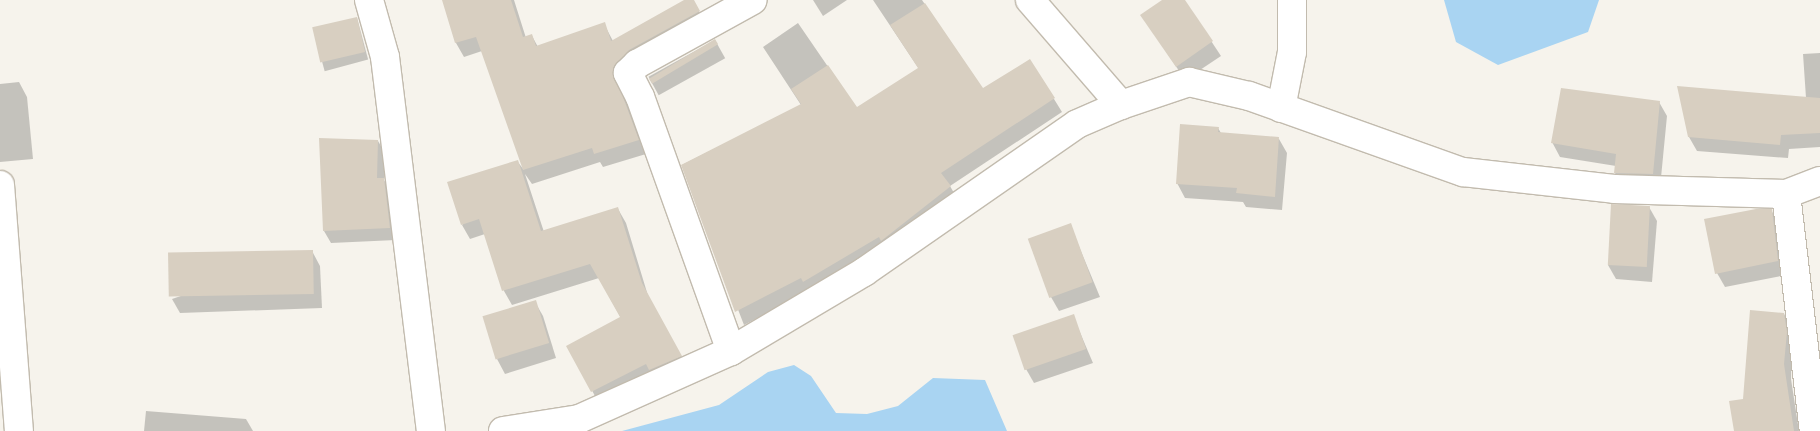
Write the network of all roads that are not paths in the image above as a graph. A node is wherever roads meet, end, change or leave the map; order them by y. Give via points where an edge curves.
1 (369, 0) edge
2 (753, 0) edge
3 (1030, 0) edge
4 (1292, 0) edge
5 (1121, 104) junction
6 (1282, 108) junction
7 (1820, 181) edge
8 (0, 184) edge
9 (1786, 194) junction
10 (731, 351) junction
11 (19, 431) edge
12 (431, 431) edge
13 (503, 431) edge
14 (1814, 431) edge

1 - 12 street via 385,57
2 - 10 street via 637,64 628,73 640,97
3 - 5 street
4 - 6 street via 1292,52
5 - 6 street via 1190,82 1249,96
5 - 10 street via 1077,124 864,272
6 - 9 street via 1463,172 1614,188
7 - 9 street
8 - 11 street
9 - 14 street
10 - 13 street via 580,419

